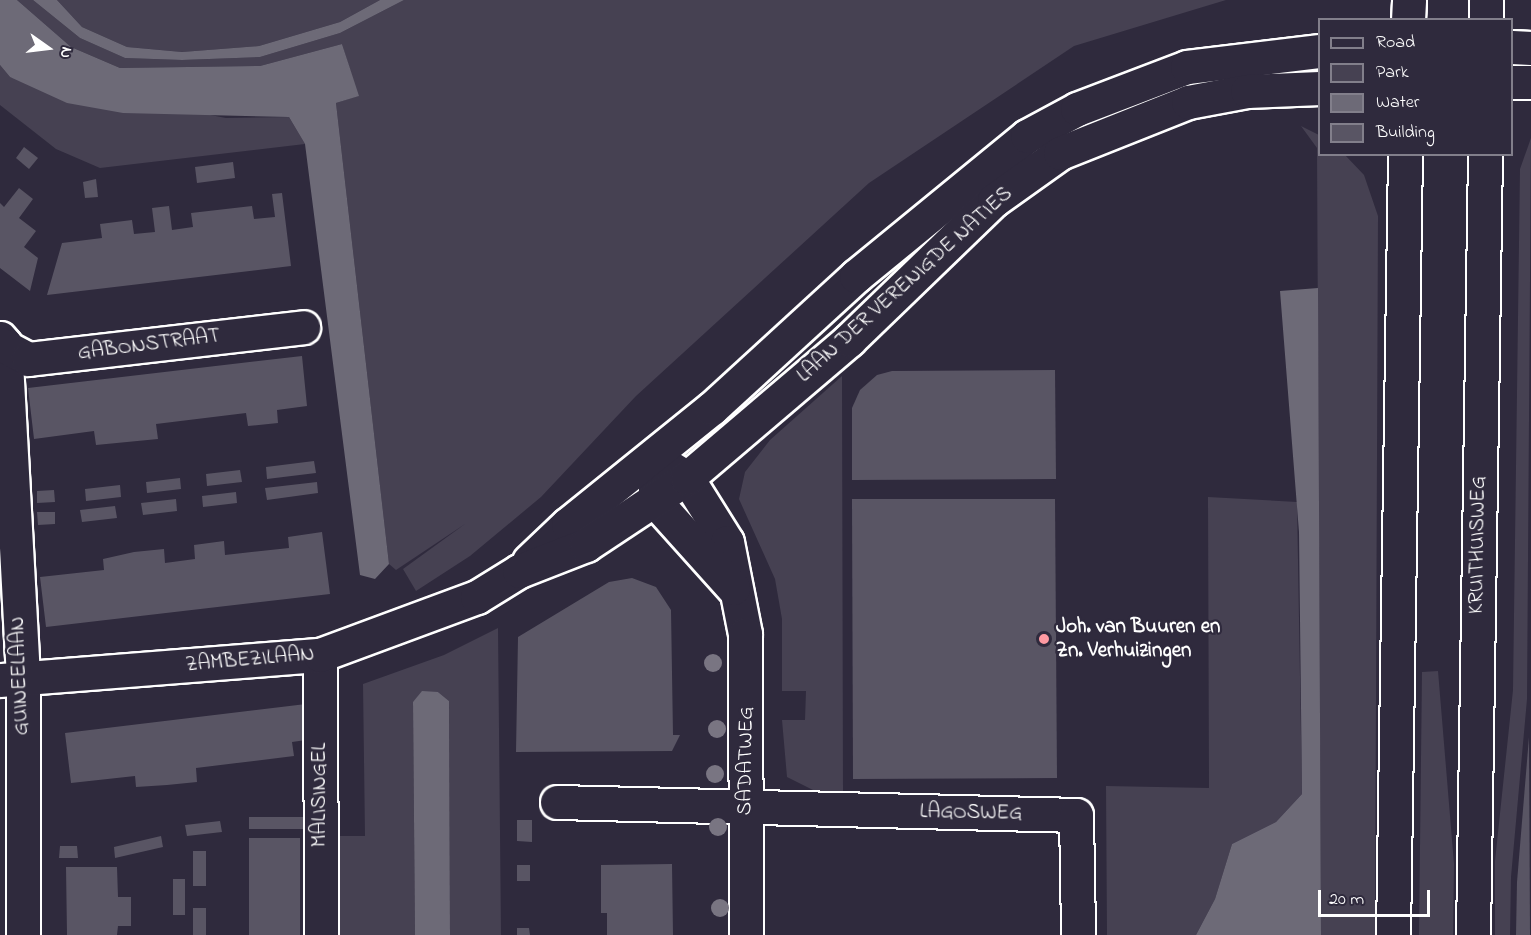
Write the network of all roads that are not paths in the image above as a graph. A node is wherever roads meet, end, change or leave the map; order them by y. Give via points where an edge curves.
1 (1409, 0) edge
2 (1486, 0) edge
3 (1408, 18) edge
4 (1486, 18) edge
5 (1513, 47) edge
6 (1531, 48) edge
7 (1318, 51) edge
8 (1513, 82) edge
9 (1531, 82) edge
10 (1318, 88) edge
11 (1405, 156) edge
12 (1485, 156) edge
13 (303, 327) dead end
14 (2, 342) edge
15 (654, 457) junction
16 (687, 478) junction
17 (655, 501) junction
18 (519, 571) junction
19 (733, 588) junction
20 (320, 655) junction
21 (11, 680) edge
22 (557, 802) dead end
23 (746, 808) junction
24 (23, 935) edge
25 (321, 935) edge
26 (746, 935) edge
27 (1077, 935) edge
28 (1393, 935) edge
29 (1473, 935) edge

1 - 3 street
2 - 4 street
5 - 6 street
7 - 15 street, LAAN DER VERENIGDE NATIES via 1187,67 1077,109 1027,136 855,276
8 - 9 street
10 - 16 street, LAAN DER VERENIGDE NATIES via 1247,91 1188,102 1060,153 994,200 849,340
11 - 28 street
12 - 29 street, KRUITHUISWEG
13 - 14 street, GABONSTRAAT via 28,359
14 - 21 street, GUINEELAAN
15 - 16 street, SADATWEG
15 - 17 street
15 - 18 street, ZAMBEZILAAN via 567,524
16 - 17 street, LAAN DER VERENIGDE NATIES
16 - 19 street, SADATWEG via 726,542
17 - 18 street, ZAMBEZILAAN via 586,545
17 - 19 street, SADATWEG
18 - 20 street, ZAMBEZILAAN via 477,597 435,615
19 - 23 street, SADATWEG via 746,645
20 - 21 street, ZAMBEZILAAN
20 - 25 street, MALISINGEL
21 - 24 street, GUINEELAAN
22 - 23 street
23 - 26 street, SADATWEG
23 - 27 street, LAGOSWEG via 1076,815

